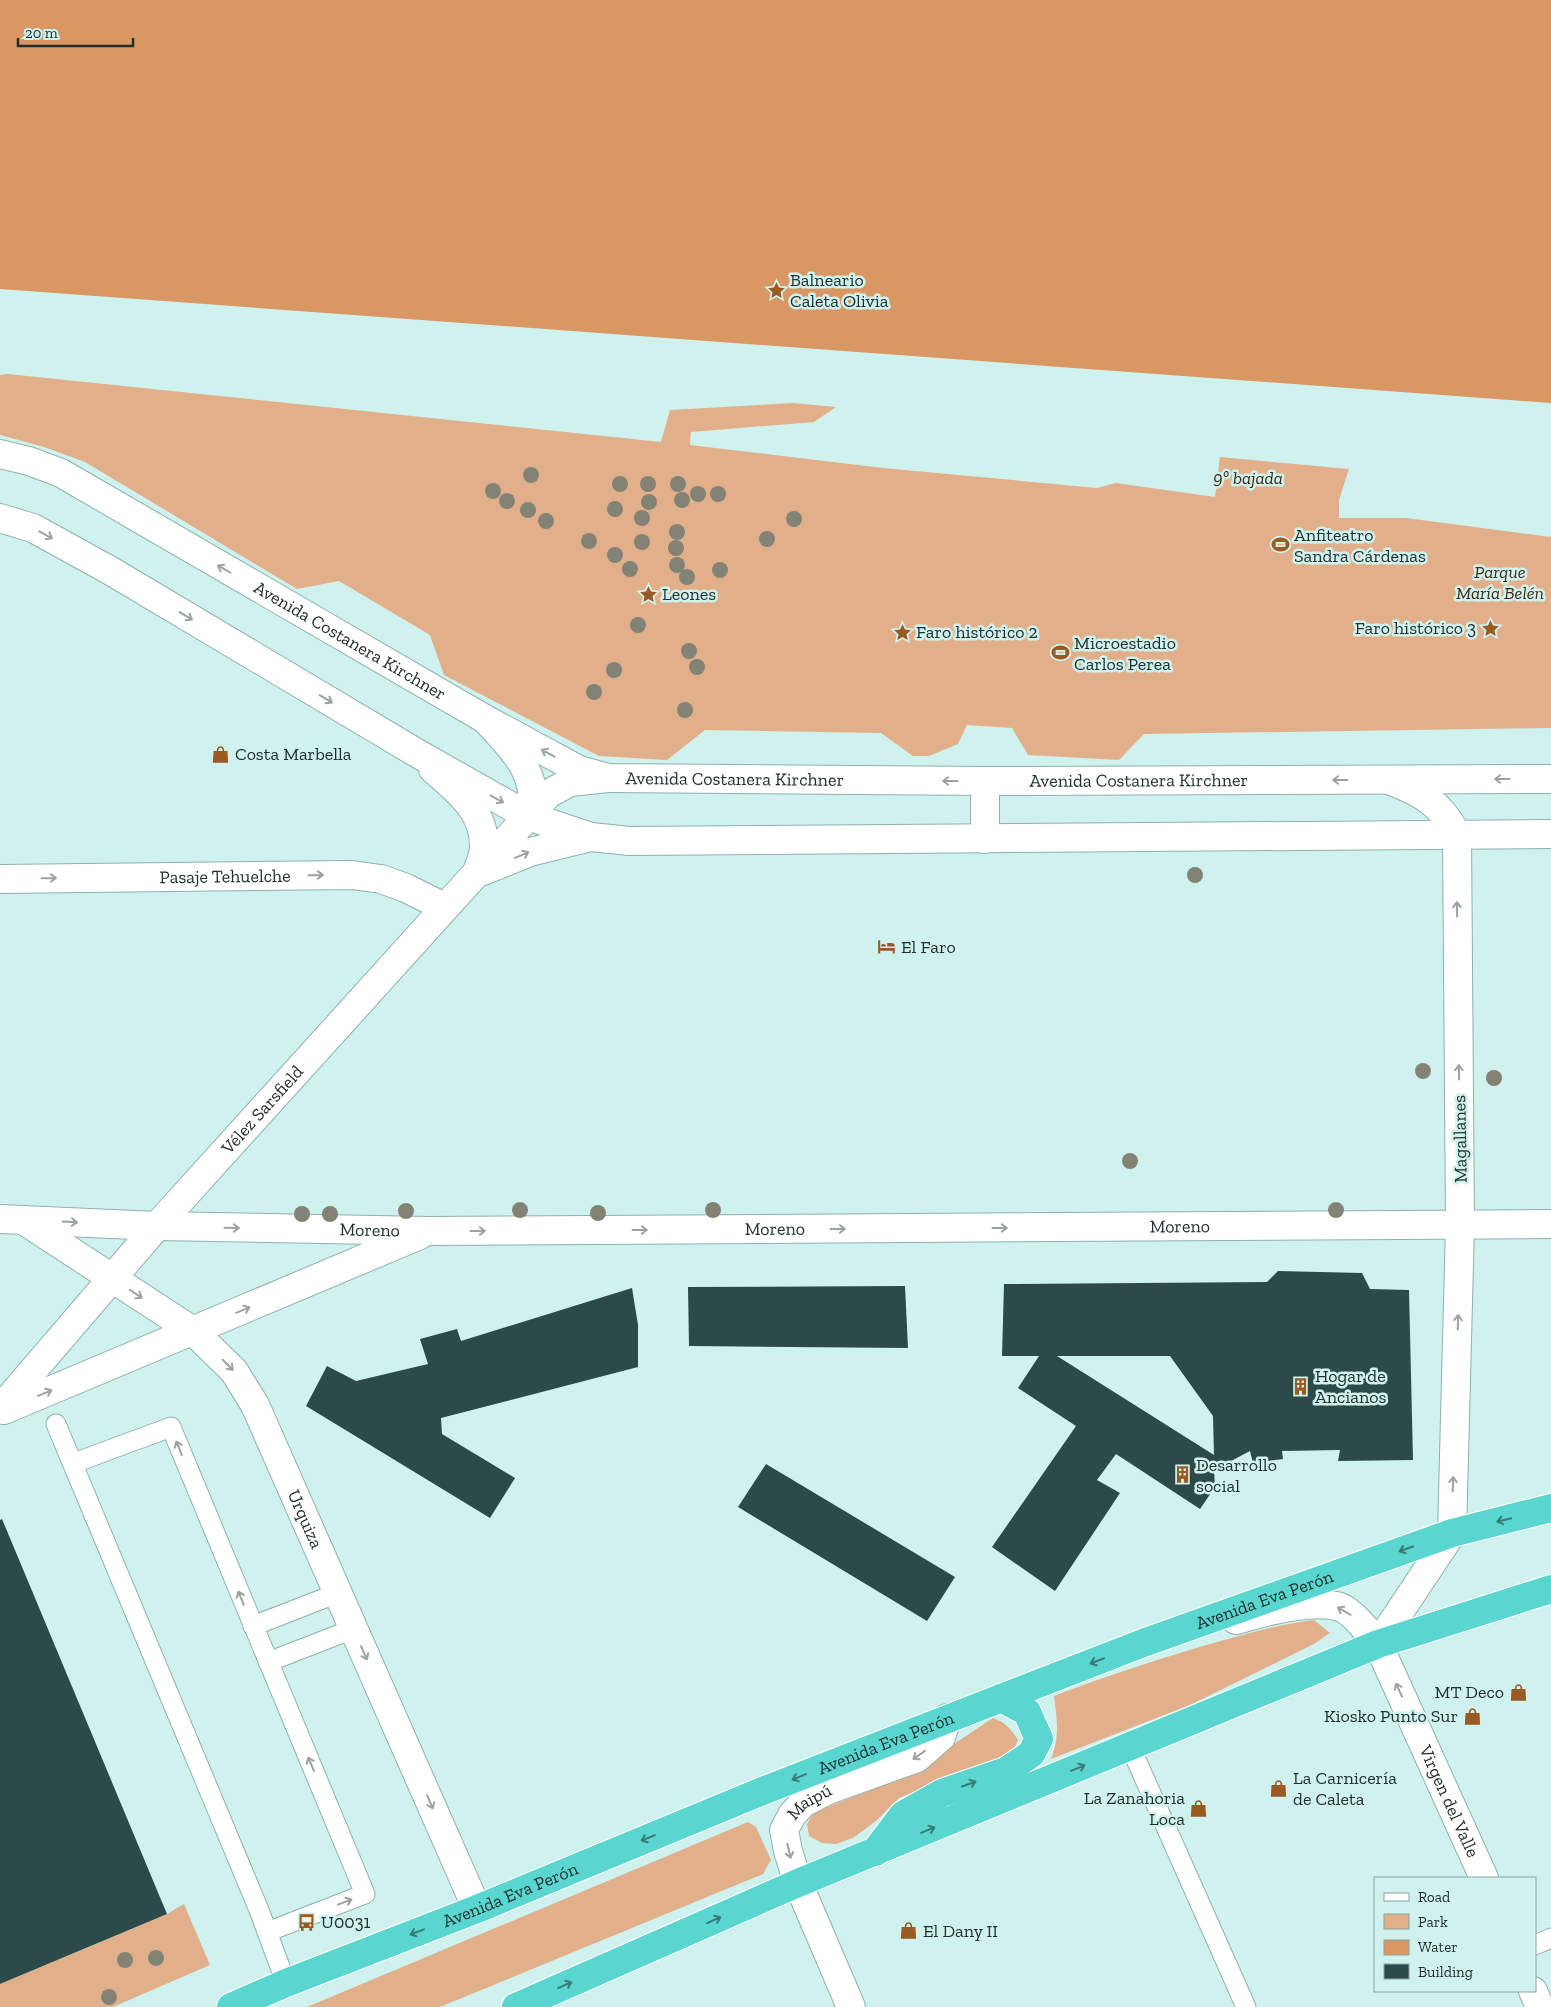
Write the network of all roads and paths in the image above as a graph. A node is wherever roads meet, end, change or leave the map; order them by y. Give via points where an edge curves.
1 (0, 454) edge
2 (0, 518) edge
3 (485, 719) junction
4 (415, 752) junction
5 (608, 778) junction
6 (1551, 779) edge
7 (1389, 780) junction
8 (985, 781) junction
9 (528, 816) junction
10 (1551, 834) edge
11 (1457, 835) junction
12 (591, 837) junction
13 (985, 839) junction
14 (477, 873) junction
15 (0, 879) edge
16 (444, 907) junction
17 (11, 1219) edge
18 (1551, 1224) edge
19 (1460, 1225) junction
20 (157, 1226) junction
21 (429, 1232) junction
22 (112, 1278) junction
23 (193, 1331) junction
24 (0, 1410) edge
25 (56, 1424) dead end
26 (74, 1463) junction
27 (1551, 1508) edge
28 (1452, 1533) junction
29 (1551, 1590) edge
30 (338, 1593) junction
31 (253, 1626) junction
32 (353, 1629) junction
33 (1142, 1643) junction
34 (1378, 1644) junction
35 (268, 1662) junction
36 (1001, 1698) junction
37 (946, 1718) junction
38 (1130, 1746) junction
39 (875, 1852) junction
40 (1484, 1877) edge
41 (798, 1883) junction
42 (477, 1909) junction
43 (267, 1932) junction
44 (1551, 1938) edge
45 (1536, 1944) edge
46 (286, 1983) junction
47 (1533, 1992) edge
48 (231, 2007) edge
49 (516, 2007) edge
50 (851, 2007) edge
51 (1246, 2007) edge
52 (1540, 2007) edge

3 -> 1 street, Avenida Costanera Kirchner via 61,473
2 -> 4 street via 33,528 111,571
5 -> 3 street, Avenida Costanera Kirchner via 579,770
3 - 9 street via 520,759 532,785 533,804
4 -> 9 street
4 - 14 street via 468,801 479,820 484,847
8 -> 5 street, Avenida Costanera Kirchner
5 - 9 street, Vélez Sarsfield via 570,782 548,794
6 -> 7 street, Avenida Costanera Kirchner
7 -> 8 street, Avenida Costanera Kirchner
7 - 11 street via 1412,789 1431,802 1448,817
8 - 13 street
9 - 12 street
9 - 14 street, Vélez Sarsfield
10 - 11 street
11 - 13 street
19 -> 11 street, Magallanes
12 - 13 street via 630,842
14 -> 12 street via 530,852
14 - 16 street, Vélez Sarsfield
15 -> 16 street, Pasaje Tehuelche via 352,875 381,879
16 - 20 street, Vélez Sarsfield
17 -> 20 street, Moreno
17 - 22 street, Urquiza
18 - 19 street, Moreno
21 -> 19 street, Moreno
28 -> 19 street, Magallanes
20 -> 21 street, Moreno
20 - 22 street, Vélez Sarsfield
23 -> 21 street, Vélez Sarsfield
22 -> 23 street, Urquiza
22 - 24 street, Vélez Sarsfield
24 -> 23 street, Vélez Sarsfield
23 -> 30 street, Urquiza via 234,1372 255,1405
25 - 26 lane
31 -> 26 lane via 170,1427
26 - 43 lane
27 -> 28 highway, Avenida Eva Perón
28 -> 33 highway, Avenida Eva Perón
28 - 34 street
29 - 34 highway
30 - 31 lane
30 - 32 street, Urquiza
31 - 35 lane
32 - 35 lane
32 -> 42 street, Urquiza
34 -> 33 street, Virgen del Valle via 1363,1624 1341,1607 1310,1605
33 -> 36 highway, Avenida Eva Perón
34 - 38 highway
40 -> 34 street, Virgen del Valle
43 -> 35 lane via 365,1894
36 - 37 highway, Avenida Eva Perón
39 -> 36 highway via 903,1815 942,1793 1006,1771 1031,1754 1039,1739 1027,1712
37 -> 41 street, Maipú via 941,1737 917,1758 803,1802 784,1830
37 -> 42 highway, Avenida Eva Perón
39 -> 38 highway
38 - 51 lane
39 - 41 highway
49 -> 41 highway
41 - 50 street, Maipú
42 -> 46 highway, Avenida Eva Perón
43 - 46 lane
44 - 45 lane
46 - 48 highway, Avenida Eva Perón
47 - 52 street

